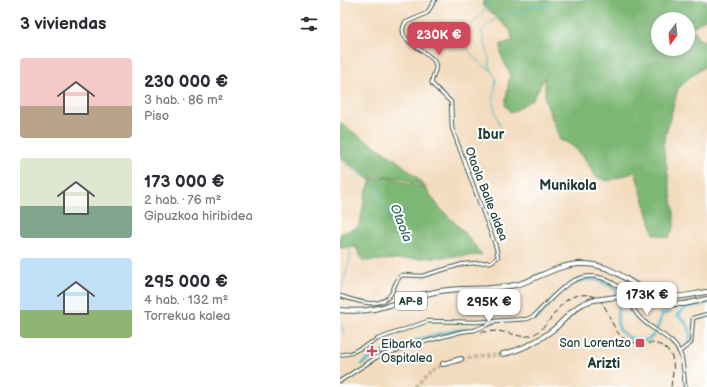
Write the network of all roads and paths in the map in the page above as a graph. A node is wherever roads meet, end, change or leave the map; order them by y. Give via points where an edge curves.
1 (435, 0) edge
2 (707, 293) edge
3 (624, 295) junction
4 (340, 296) edge
5 (640, 299) junction
6 (707, 299) edge
7 (632, 305) junction
8 (340, 311) edge
9 (707, 314) edge
10 (506, 320) junction
11 (478, 322) junction
12 (479, 329) junction
13 (679, 352) junction
14 (504, 354) tunnel mouth
15 (340, 356) edge
16 (461, 359) tunnel mouth
17 (443, 364) tunnel mouth
18 (342, 381) edge
19 (685, 387) edge

1 - 4 street, Otaola Balle aldea via 427,14 405,23 402,32 404,37 434,61 436,67 432,84 451,102 452,128 496,247 496,260 463,264 422,276 402,275 390,295 381,301 357,302
2 - 8 highway, AP-8 via 683,298 653,296 600,268 576,266 504,289 438,294 375,312
3 - 5 highway
3 - 7 street
3 - 10 street via 597,277 578,278 566,284 534,316 523,320
3 - 14 highway, bridge via 594,300 579,306 538,341
5 - 6 highway via 661,304 676,304
5 - 7 highway via 635,300
7 - 13 street via 639,317
9 - 13 street via 693,318 693,335 690,343
10 - 11 street
10 - 12 street via 493,322
11 - 12 street via 482,325
11 - 15 street via 428,321 378,339 351,354
12 - 18 street via 413,344 377,358
13 - 19 street
16 - 17 highway

